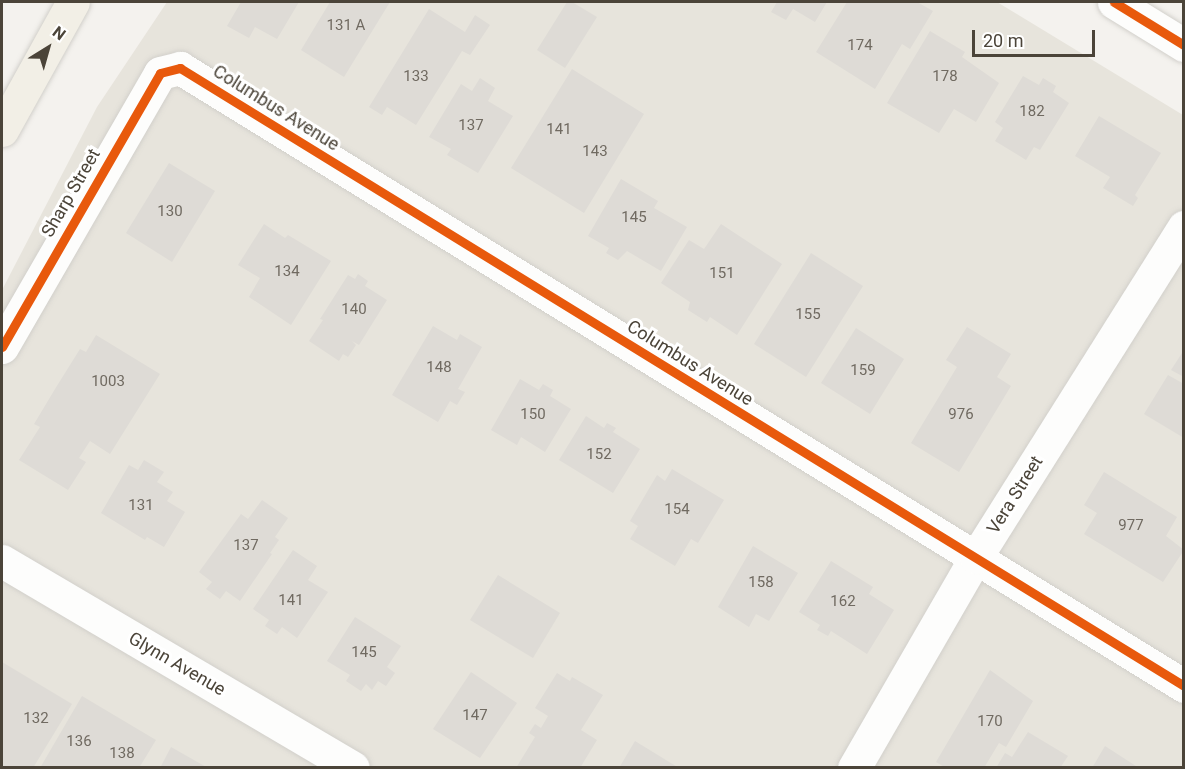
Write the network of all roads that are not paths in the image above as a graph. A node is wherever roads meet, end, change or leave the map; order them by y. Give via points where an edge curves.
1 (73, 2) edge
2 (1114, 2) edge
3 (1184, 45) edge
4 (180, 68) joint
5 (2, 130) edge
6 (1184, 227) edge
7 (2, 347) edge
8 (976, 557) junction
9 (2, 561) edge
10 (1184, 686) edge
11 (352, 768) edge
12 (854, 768) edge

1 - 5 main road
2 - 3 street
4 - 7 street, Sharp Street via 160,73
4 - 8 street, Columbus Avenue
6 - 8 street, Vera Street
8 - 10 street, Columbus Avenue
8 - 12 street, Vera Street
9 - 11 street, Glynn Avenue

